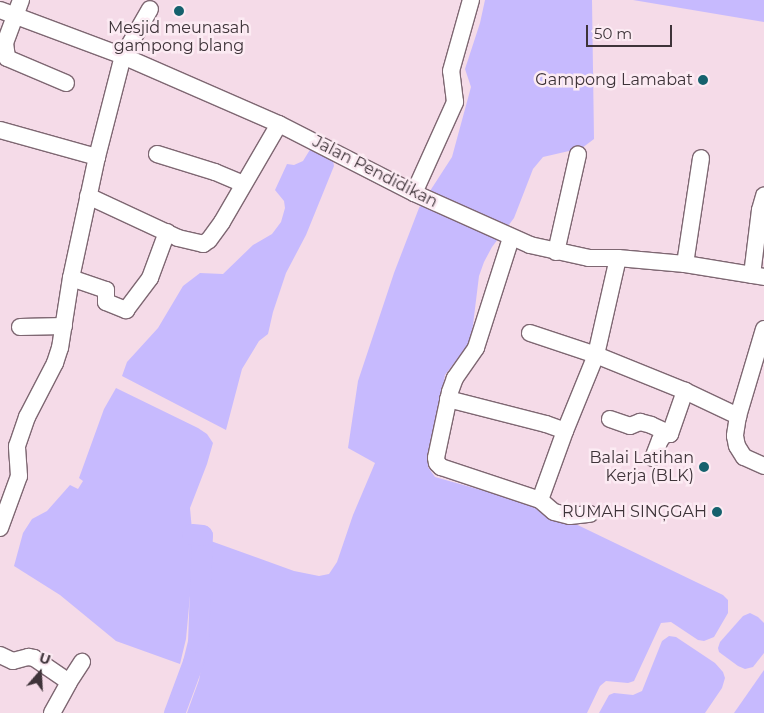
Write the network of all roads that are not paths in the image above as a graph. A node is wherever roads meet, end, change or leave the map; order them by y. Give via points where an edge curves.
1 (471, 0) edge
2 (12, 8) edge
3 (150, 9) dead end
4 (123, 56) junction
5 (66, 83) dead end
6 (279, 124) junction
7 (1, 134) edge
8 (157, 154) dead end
9 (578, 154) dead end
10 (97, 156) junction
11 (701, 158) dead end
12 (243, 184) junction
13 (417, 194) junction
14 (88, 196) junction
15 (764, 196) edge
16 (167, 232) junction
17 (510, 237) junction
18 (556, 252) junction
19 (618, 258) junction
20 (686, 264) junction
21 (758, 276) edge
22 (71, 278) junction
23 (64, 326) junction
24 (20, 328) dead end
25 (764, 330) edge
26 (530, 333) dead end
27 (596, 355) junction
28 (686, 391) junction
29 (448, 399) junction
30 (738, 416) junction
31 (610, 419) dead end
32 (565, 431) junction
33 (670, 434) junction
34 (653, 458) dead end
35 (764, 466) edge
36 (540, 500) junction
37 (590, 514) dead end
38 (0, 528) edge
39 (0, 655) edge
40 (82, 662) dead end
41 (69, 682) junction
42 (52, 713) edge

1 - 13 street via 451,71 455,102
2 - 4 street, Jalan Pendidikan
2 - 5 street via 5,43 6,58
3 - 4 street
4 - 6 street, Jalan Pendidikan
4 - 10 street
6 - 12 street
6 - 13 street, Jalan Pendidikan
7 - 10 street
8 - 12 street
9 - 18 street
10 - 14 street
11 - 20 street
12 - 16 street via 222,222 203,244
13 - 17 street, Jalan Pendidikan
14 - 16 street
14 - 22 street
15 - 21 street via 760,210
16 - 22 street via 150,278 126,310 106,302 106,290
17 - 18 street, Jalan Pendidikan
17 - 29 street via 476,348 455,378
18 - 19 street, Jalan Pendidikan via 589,258
19 - 20 street, Jalan Pendidikan
19 - 27 street
20 - 21 street, Jalan Pendidikan
22 - 23 street
23 - 24 street
23 - 38 street via 56,363 27,417 17,446 19,476
25 - 30 street
26 - 27 street
27 - 28 street
27 - 32 street
28 - 30 street
28 - 33 street
29 - 32 street
29 - 36 street via 437,463
30 - 35 street via 737,446 744,458
31 - 33 street via 630,426 640,422
32 - 36 street
33 - 34 street via 665,434 660,440
36 - 37 street via 554,512 570,516
39 - 41 street via 13,661 34,658
40 - 41 street
41 - 42 street

